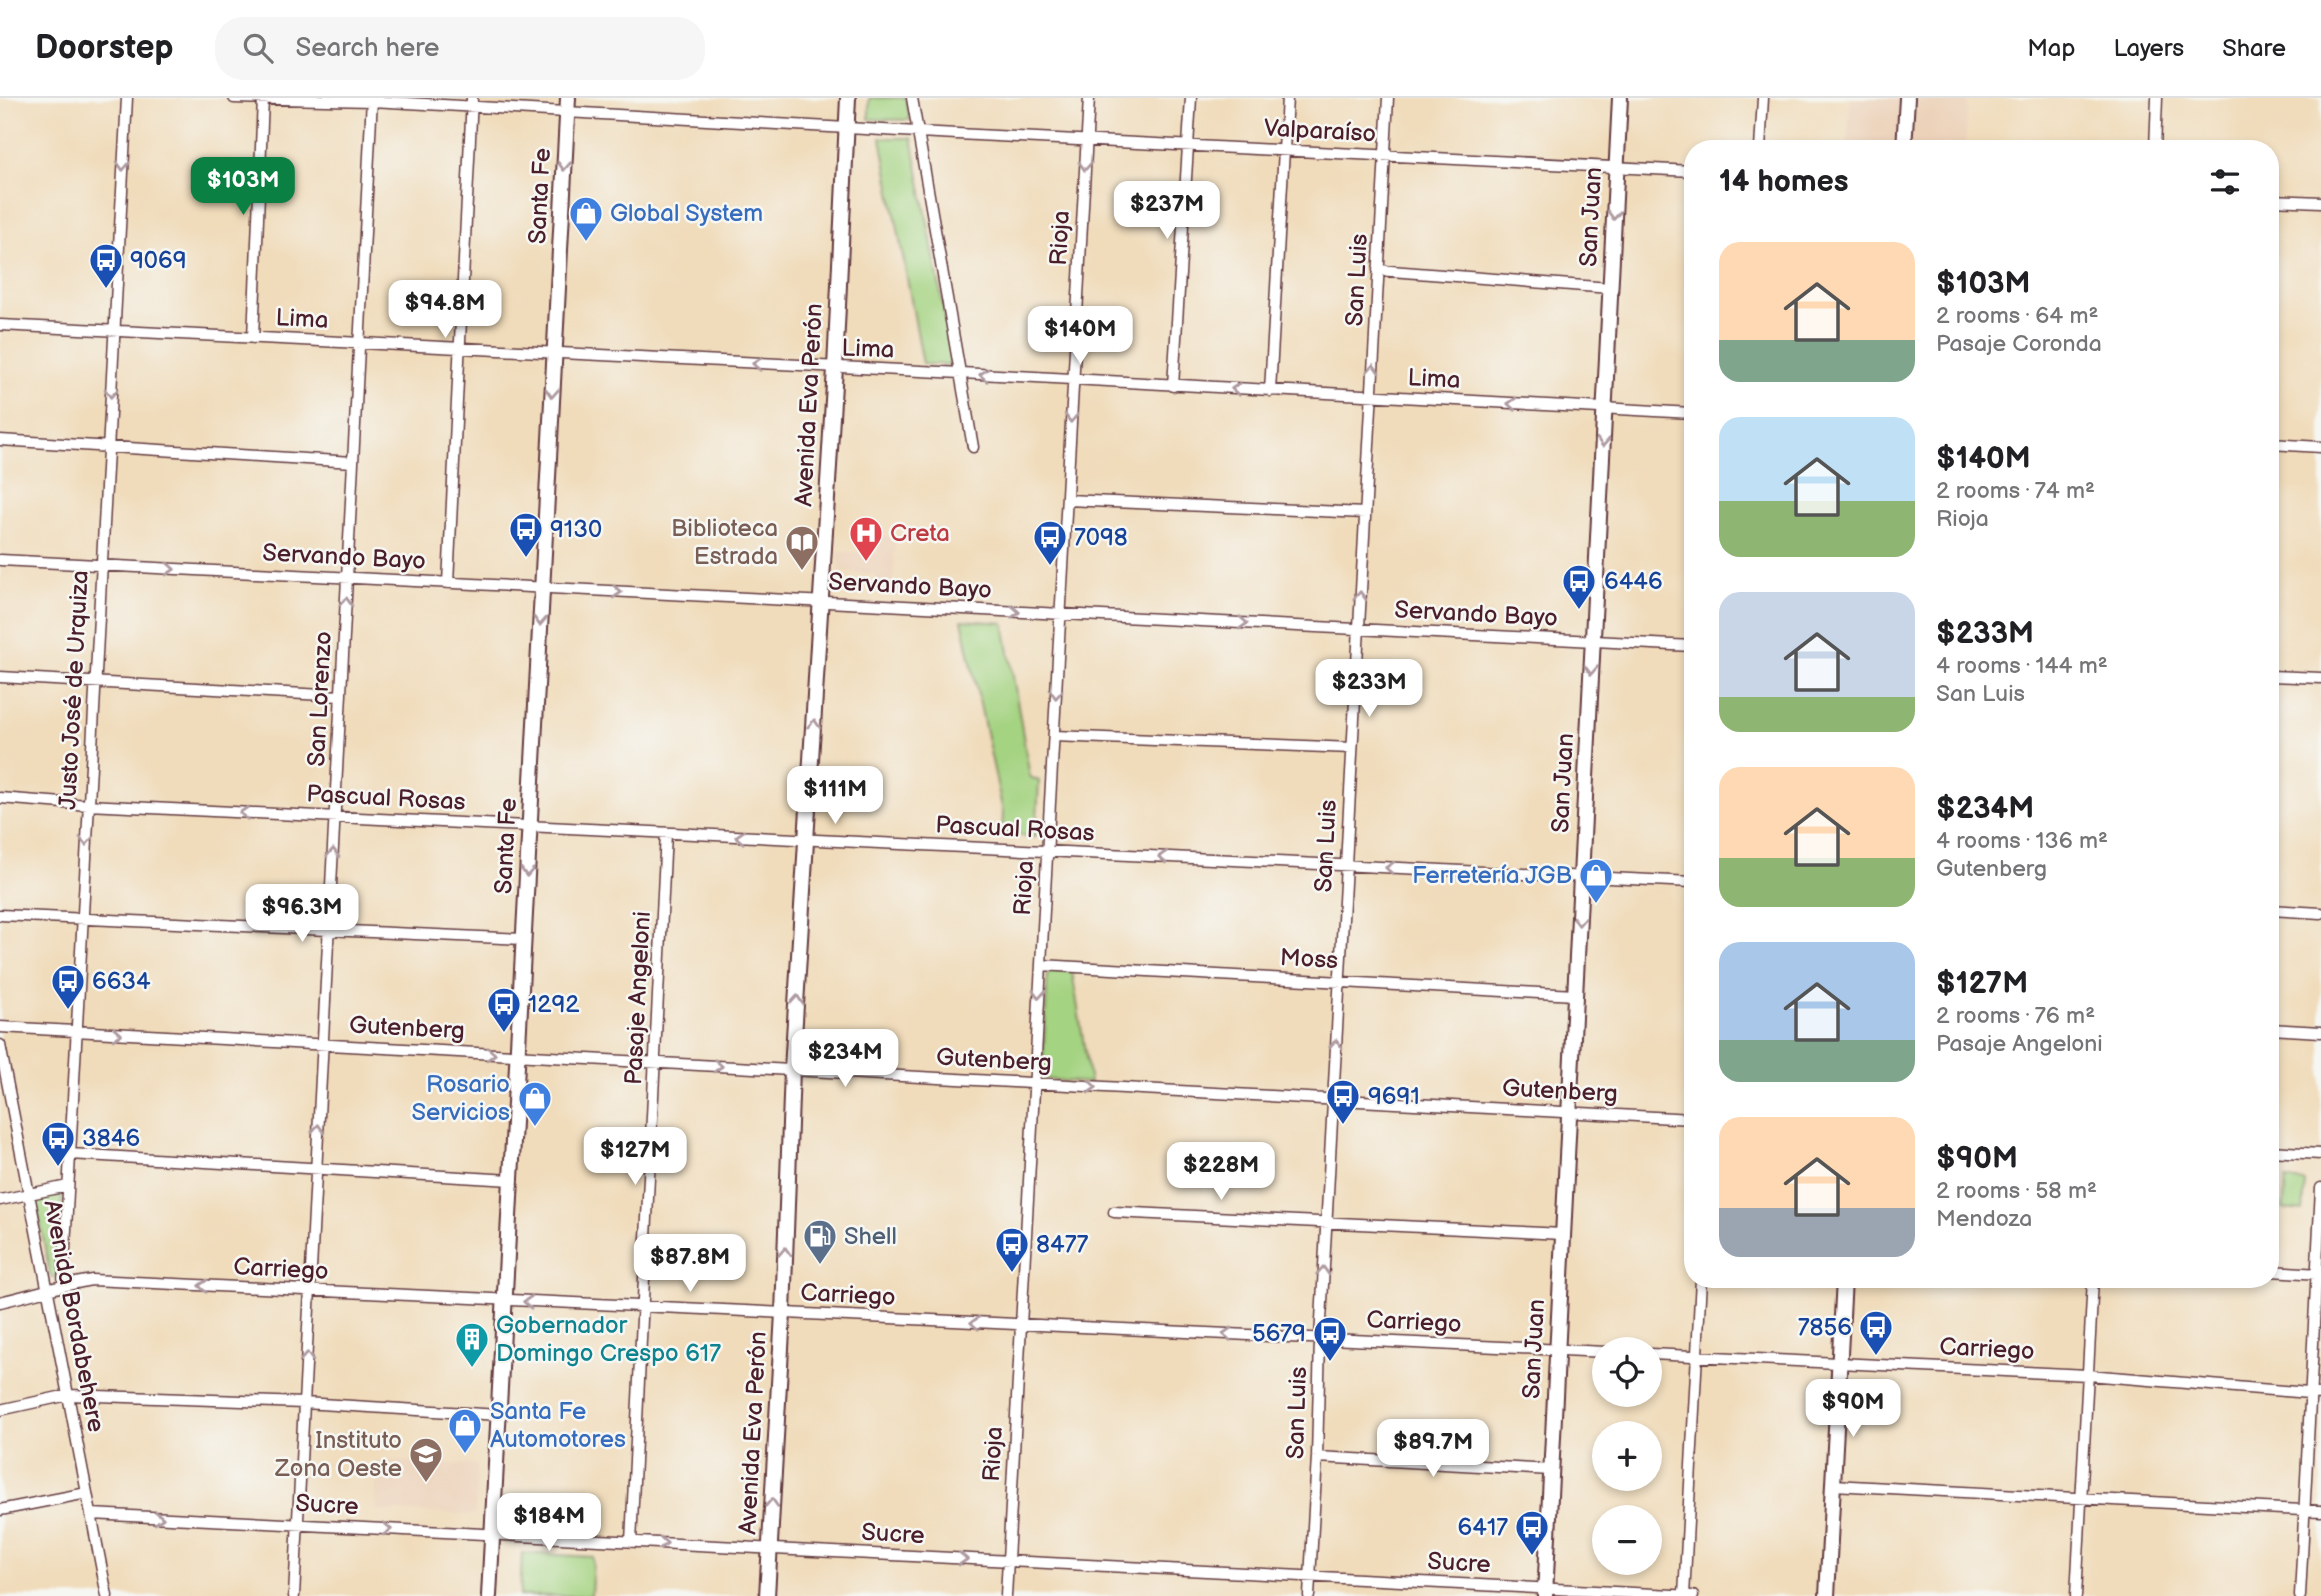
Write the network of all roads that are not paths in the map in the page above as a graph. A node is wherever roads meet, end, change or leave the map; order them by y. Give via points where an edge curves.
1 (127, 98) edge
2 (234, 98) edge
3 (848, 98) edge
4 (912, 98) edge
5 (1089, 98) edge
6 (1191, 98) edge
7 (1287, 98) edge
8 (1388, 98) edge
9 (1620, 98) edge
10 (1763, 98) edge
11 (1907, 98) edge
12 (2157, 98) edge
13 (263, 99) edge
14 (372, 99) edge
15 (472, 102) edge
16 (567, 104) edge
17 (846, 128) junction
18 (918, 132) junction
19 (1087, 140) junction
20 (1761, 140) edge
21 (1905, 140) edge
22 (2155, 140) edge
23 (1188, 145) junction
24 (1284, 150) junction
25 (1384, 155) junction
26 (1616, 167) junction
27 (1684, 171) edge
28 (2279, 200) edge
29 (2321, 202) edge
30 (1378, 270) junction
31 (1610, 288) junction
32 (0, 325) edge
33 (114, 330) junction
34 (253, 338) junction
35 (359, 343) junction
36 (460, 349) junction
37 (554, 354) junction
38 (835, 368) junction
39 (961, 373) junction
40 (1073, 381) junction
41 (1173, 386) junction
42 (1270, 391) junction
43 (1371, 397) junction
44 (1604, 409) junction
45 (1684, 414) edge
46 (0, 440) edge
47 (2279, 445) edge
48 (108, 447) junction
49 (973, 447) dead end
50 (2321, 447) edge
51 (353, 462) junction
52 (1067, 500) junction
53 (1365, 513) junction
54 (0, 560) edge
55 (101, 565) junction
56 (347, 578) junction
57 (448, 583) junction
58 (542, 588) junction
59 (821, 602) junction
60 (1060, 614) junction
61 (1358, 629) junction
62 (1593, 641) junction
63 (1684, 646) edge
64 (2279, 676) edge
65 (0, 677) edge
66 (2321, 678) edge
67 (95, 684) junction
68 (341, 696) junction
69 (1054, 736) junction
70 (1352, 748) junction
71 (0, 798) edge
72 (88, 805) junction
73 (334, 817) junction
74 (529, 827) junction
75 (666, 833) junction
76 (808, 840) junction
77 (1047, 851) junction
78 (1345, 866) junction
79 (1581, 878) junction
80 (1684, 883) edge
81 (2279, 911) edge
82 (2321, 913) edge
83 (0, 915) edge
84 (82, 919) junction
85 (329, 930) junction
86 (523, 939) junction
87 (1041, 965) junction
88 (1339, 981) junction
89 (1575, 995) junction
90 (0, 1027) edge
91 (2279, 1030) edge
92 (76, 1031) junction
93 (2321, 1032) edge
94 (323, 1045) junction
95 (0, 1048) edge
96 (517, 1055) junction
97 (656, 1063) junction
98 (792, 1070) junction
99 (1035, 1084) junction
100 (1333, 1100) junction
101 (1569, 1113) junction
102 (1684, 1119) edge
103 (2279, 1152) edge
104 (69, 1154) junction
105 (2321, 1154) edge
106 (316, 1169) junction
107 (511, 1180) junction
108 (68, 1186) junction
109 (2321, 1188) edge
110 (29, 1194) junction
111 (0, 1200) edge
112 (1114, 1212) dead end
113 (1326, 1223) junction
114 (1563, 1234) junction
115 (2279, 1272) edge
116 (2319, 1274) edge
117 (62, 1285) junction
118 (1701, 1288) edge
119 (1843, 1288) edge
120 (2093, 1288) edge
121 (48, 1291) junction
122 (310, 1291) junction
123 (505, 1301) junction
124 (0, 1302) edge
125 (644, 1307) junction
126 (783, 1313) junction
127 (1021, 1325) junction
128 (1320, 1339) junction
129 (1557, 1350) junction
130 (1592, 1351) edge
131 (1662, 1355) edge
132 (1697, 1357) junction
133 (1839, 1363) junction
134 (2088, 1375) junction
135 (2309, 1393) junction
136 (2321, 1394) edge
137 (68, 1395) junction
138 (304, 1403) junction
139 (0, 1410) edge
140 (499, 1415) junction
141 (1317, 1457) junction
142 (1551, 1470) junction
143 (1833, 1485) junction
144 (87, 1493) junction
145 (2081, 1499) junction
146 (0, 1510) edge
147 (2305, 1511) junction
148 (2321, 1511) edge
149 (91, 1514) junction
150 (298, 1525) junction
151 (492, 1535) junction
152 (631, 1542) junction
153 (770, 1549) junction
154 (1008, 1561) junction
155 (1310, 1577) junction
156 (1545, 1592) edge
157 (105, 1596) edge
158 (294, 1596) edge
159 (489, 1596) edge
160 (767, 1596) edge
161 (1006, 1596) edge
162 (1309, 1596) edge
163 (1684, 1596) edge
164 (1693, 1596) edge
165 (1827, 1596) edge
166 (2076, 1596) edge
167 (2301, 1596) edge

1 -> 33 street, Justo José de Urquiza
2 - 13 street, Valparaíso
3 - 17 main road, Avenida Eva Perón
4 - 18 street
5 - 19 street, Rioja
6 - 23 street
7 - 24 street
8 - 25 street, San Luis
9 - 26 main road, San Juan
10 - 20 street
11 - 21 main road
12 - 22 street
13 - 14 street, Valparaíso
13 - 34 street
14 - 15 street, Valparaíso
14 - 35 street, San Lorenzo
15 - 16 street, Valparaíso
15 - 36 street
16 - 17 street, Valparaíso
16 -> 37 main road, Santa Fe
17 - 18 street, Valparaíso
17 - 38 main road, Avenida Eva Perón
18 - 19 street, Valparaíso
18 - 39 street
19 - 23 street, Valparaíso
19 -> 40 street, Rioja
23 - 24 street, Valparaíso
23 - 41 street
24 - 25 street, Valparaíso
24 - 42 street
25 - 26 street, Valparaíso
25 - 30 street, San Luis
26 - 27 street, Valparaíso
26 -> 31 main road, San Juan
28 - 29 street
30 - 31 street
43 -> 30 street, San Luis
31 - 44 main road, San Juan
32 - 33 street, Lima
33 - 34 street, Lima
33 -> 48 street, Justo José de Urquiza
34 - 35 street, Lima
35 - 36 street, Lima
35 - 51 street, San Lorenzo
36 - 37 street, Lima
36 - 57 street
38 -> 37 street, Lima
37 -> 58 main road, Santa Fe
38 - 39 street, Lima
38 - 59 main road, Avenida Eva Perón
40 -> 39 street, Lima
39 - 49 street
40 - 41 street, Lima
40 -> 52 street, Rioja
42 -> 41 street, Lima
42 - 43 street, Lima
44 -> 43 street, Lima
43 - 53 street, San Luis
44 - 45 street, Lima
44 -> 62 main road, San Juan
46 - 48 street
47 - 50 street
48 - 51 street
48 - 55 street, Justo José de Urquiza
51 - 56 street, San Lorenzo
52 - 53 street
52 - 60 street, Rioja
61 -> 53 street, San Luis
54 - 55 street, Servando Bayo
55 -> 56 street, Servando Bayo
55 - 67 street, Justo José de Urquiza
56 - 57 street, Servando Bayo
68 -> 56 street, San Lorenzo
57 - 58 street, Servando Bayo
58 -> 59 street, Servando Bayo
58 -> 74 main road, Santa Fe
59 -> 60 street, Servando Bayo
76 -> 59 main road, Avenida Eva Perón
60 -> 61 street, Servando Bayo
60 -> 69 street, Rioja
61 - 62 street, Servando Bayo
61 - 70 street, San Luis
62 - 63 street, Servando Bayo
62 -> 79 main road, San Juan
64 - 66 street
65 - 67 street
67 - 68 street
67 - 72 street, Justo José de Urquiza
68 - 73 street, San Lorenzo
69 - 70 street
69 - 77 street, Rioja
70 - 78 street, San Luis
71 - 72 street, Pascual Rosas
73 -> 72 street, Pascual Rosas
72 -> 84 street, Justo José de Urquiza
73 - 74 street, Pascual Rosas
85 -> 73 street, San Lorenzo
74 - 75 street, Pascual Rosas
74 -> 86 main road, Santa Fe
76 -> 75 street, Pascual Rosas
75 - 97 street, Pasaje Angeloni
76 - 77 street, Pascual Rosas
98 -> 76 main road, Avenida Eva Perón
78 -> 77 street, Pascual Rosas
77 - 87 street, Rioja
79 -> 78 street, Pascual Rosas
78 - 88 street, San Luis
79 - 80 street, Pascual Rosas
79 -> 89 main road, San Juan
81 - 82 street
83 - 84 street
84 - 85 street
84 - 92 street, Justo José de Urquiza
85 - 86 street
85 - 94 street, San Lorenzo
86 - 96 main road, Santa Fe
87 - 88 street, Moss
87 -> 99 street, Rioja
88 - 89 street, Moss
100 -> 88 street, San Luis
89 - 101 main road, San Juan
90 - 92 street, Gutenberg
91 - 93 street
92 -> 94 street, Gutenberg
92 - 104 street, Justo José de Urquiza
94 -> 96 street, Gutenberg
106 -> 94 street, San Lorenzo
95 - 110 street, Avenida Bordabehere
96 - 97 street, Gutenberg
96 - 107 main road, Santa Fe
97 -> 98 street, Gutenberg
97 - 125 street, Pasaje Angeloni
98 - 99 street, Gutenberg
126 -> 98 main road, Avenida Eva Perón
99 -> 100 street, Gutenberg
99 - 127 street, Rioja
100 - 101 street, Gutenberg
100 - 113 street, San Luis
101 - 102 street, Gutenberg
101 - 114 main road, San Juan
103 - 105 street
104 - 106 street
104 - 108 street, Justo José de Urquiza
106 - 107 street
106 - 122 street, San Lorenzo
107 - 123 main road, Santa Fe
108 - 110 street
108 - 117 street, Justo José de Urquiza
109 - 116 street
110 - 111 street
110 - 121 street, Avenida Bordabehere
112 - 113 street
113 - 114 street
128 -> 113 street, San Luis
114 - 129 main road, San Juan
115 - 116 street
116 - 135 street
117 - 121 street, Carriego
122 -> 117 street, Carriego via 92,1280
118 - 132 street
119 - 133 main road
120 - 134 street
121 - 124 street, Carriego
121 - 137 street, Avenida Bordabehere
122 - 123 street, Carriego
138 -> 122 street, San Lorenzo
125 -> 123 street, Carriego
123 - 140 main road, Santa Fe
125 - 126 street, Carriego
125 - 152 street, Pasaje Angeloni
127 -> 126 street, Carriego
153 -> 126 main road, Avenida Eva Perón
128 -> 127 street, Carriego
127 - 154 street, Rioja
128 - 129 street, Carriego
128 - 141 street, San Luis
129 - 130 street, Carriego
129 - 142 main road, San Juan
131 - 132 street, Carriego
132 - 133 street, Carriego
132 - 163 street
133 - 134 street, Carriego
133 - 143 main road
134 - 135 street, Carriego
134 - 145 street
135 - 136 street, Carriego
135 - 147 street
137 - 138 street
137 - 139 street
137 - 144 street, Avenida Bordabehere
138 - 140 street
138 - 150 street, San Lorenzo
140 - 151 main road, Santa Fe
141 - 142 street
141 - 155 street, San Luis
142 - 156 main road, San Juan
143 - 145 street
143 - 165 main road
144 - 146 street
144 - 149 street, Avenida Bordabehere
145 - 147 street
145 - 166 street
147 - 148 street
147 - 167 street
149 -> 150 street, Sucre
149 - 157 street, Avenida Bordabehere
150 -> 151 street, Sucre
150 - 158 street, San Lorenzo
151 - 152 street, Sucre
151 - 159 main road, Santa Fe
152 -> 153 street, Sucre
153 -> 154 street, Sucre
153 - 160 main road, Avenida Eva Perón
154 - 155 street, Sucre
154 - 161 street, Rioja
155 - 156 street, Sucre
155 - 162 street, San Luis
156 - 163 street, Sucre
163 - 164 street, Sucre

